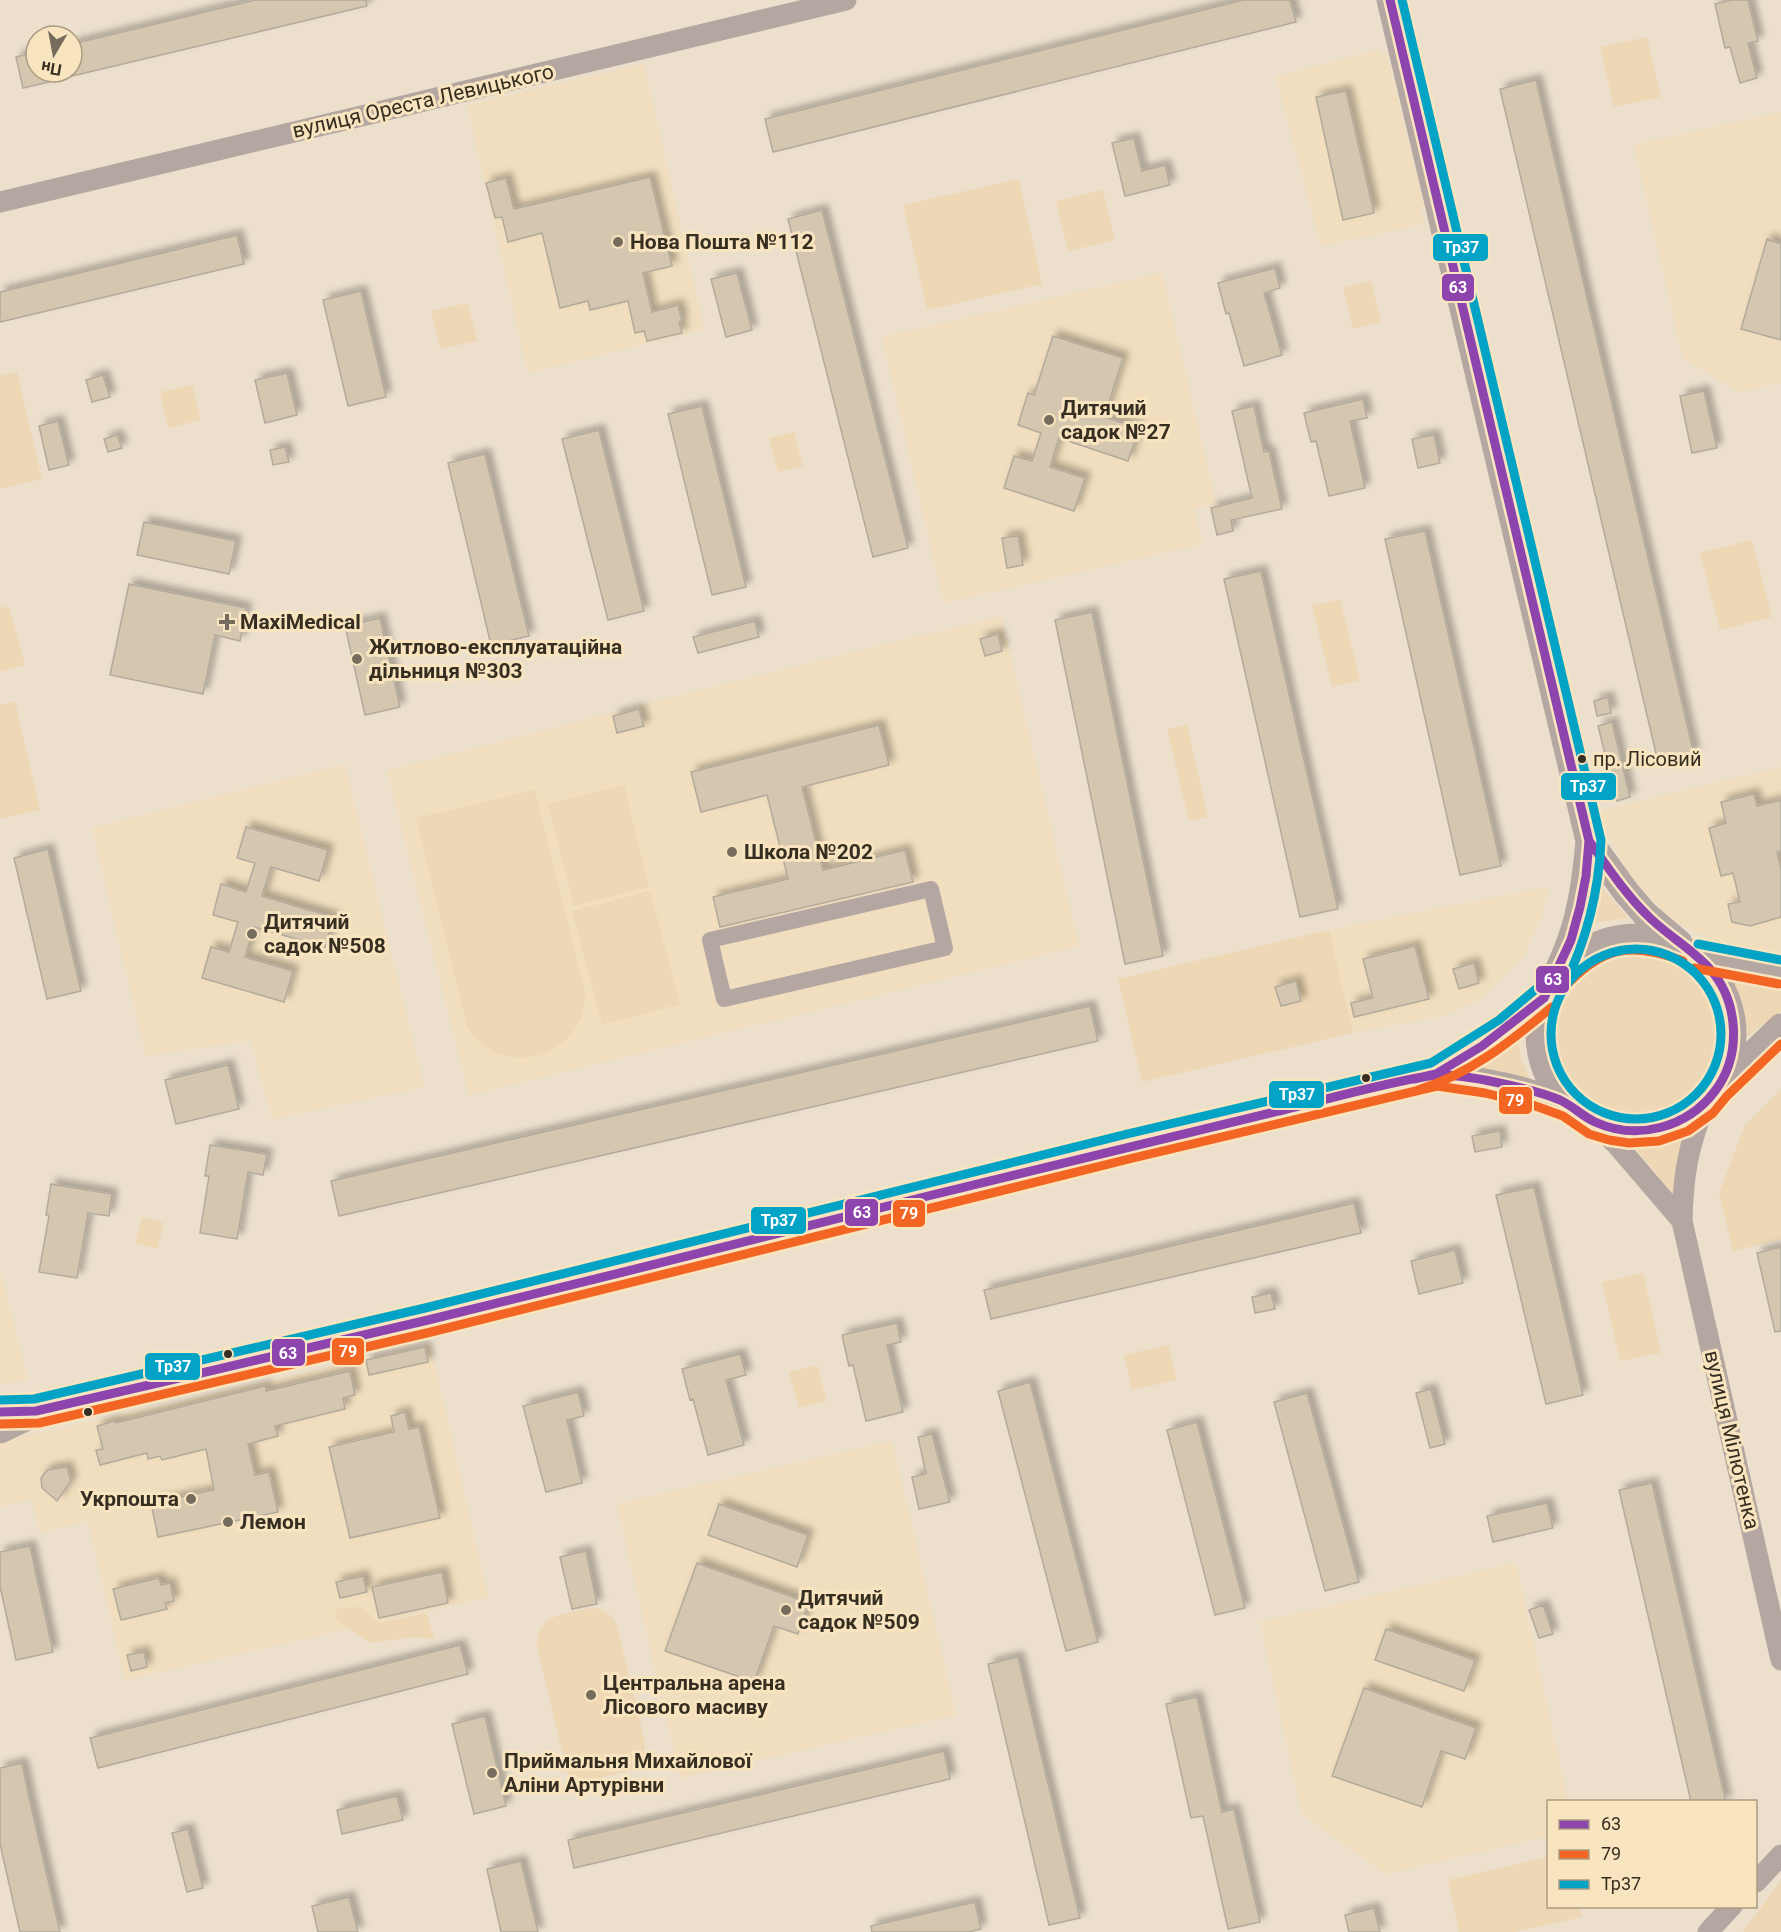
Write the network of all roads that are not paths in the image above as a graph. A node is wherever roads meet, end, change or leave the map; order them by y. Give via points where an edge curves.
1 (846, 0) edge
2 (1390, 0) edge
3 (0, 202) edge
4 (1589, 841) junction
5 (945, 948) joint
6 (1691, 953) junction
7 (1781, 972) edge
8 (1548, 991) junction
9 (1781, 1027) edge
10 (1436, 1074) junction
11 (1712, 1096) junction
12 (1569, 1105) junction
13 (1594, 1123) junction
14 (1682, 1221) junction
15 (36, 1411) junction
16 (0, 1412) edge
17 (0, 1430) edge
18 (1781, 1660) edge
19 (1781, 1855) edge
20 (1757, 1880) edge
21 (1730, 1908) edge
22 (1708, 1932) edge

1 - 3 street, вулиця Ореста Левицького
2 - 4 street
4 - 6 street via 1645,914
4 - 8 street via 1586,876 1571,940
5 - 5 street via 724,999 710,940 931,889
6 - 7 street
6 - 8 street via 1669,942 1642,936 1614,939 1587,949 1565,966
6 - 11 street via 1721,985 1732,1013 1734,1043 1727,1072
8 - 10 street via 1482,1046
8 - 12 street via 1538,1030 1541,1057 1551,1083
9 - 11 street
10 - 12 street via 1487,1081
10 - 15 street via 504,1302
11 - 13 street via 1683,1120 1657,1130 1629,1131
11 - 14 street, вулиця Мілютенка via 1694,1130 1688,1153
12 - 13 street
13 - 14 street, вулиця Мілютенка
14 - 18 street, вулиця Мілютенка
15 - 16 street
15 - 17 street
19 - 20 street
21 - 22 street

